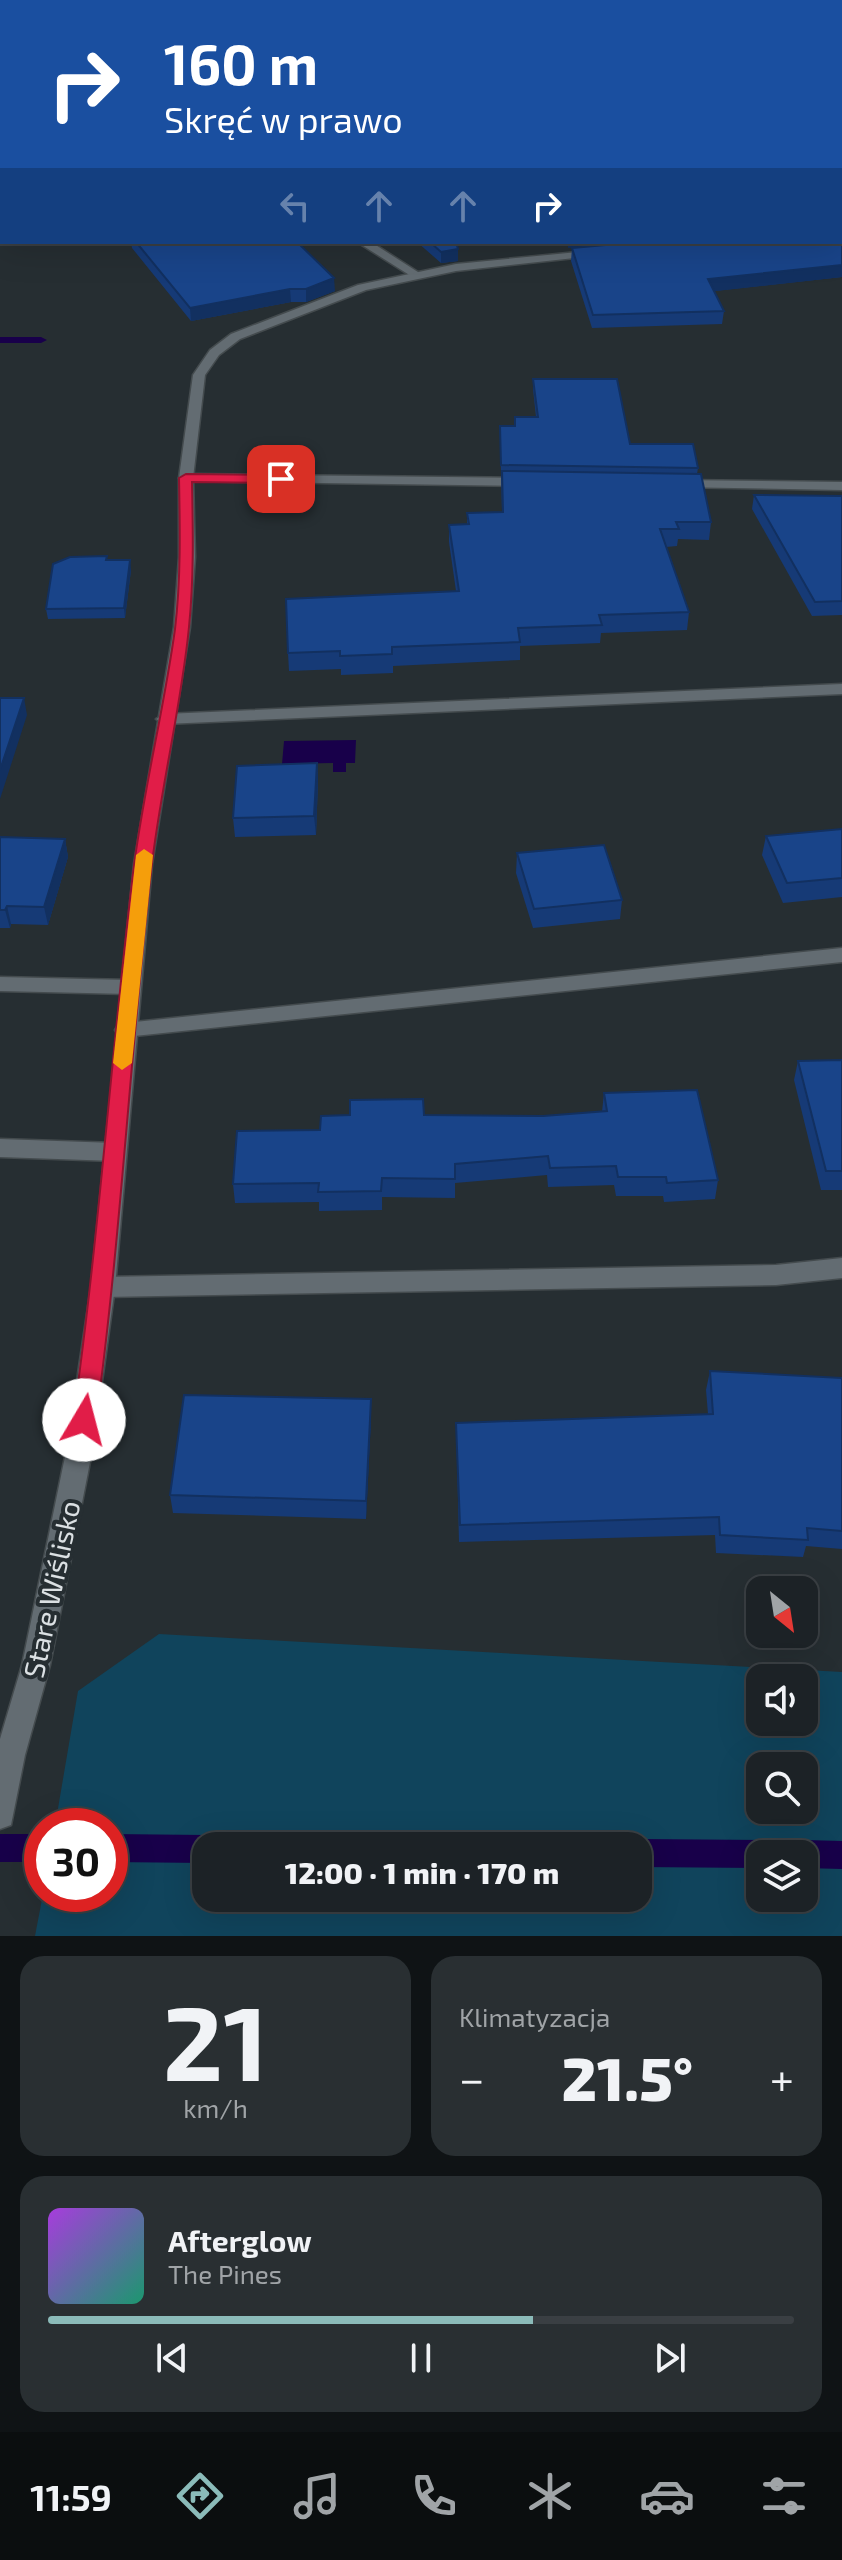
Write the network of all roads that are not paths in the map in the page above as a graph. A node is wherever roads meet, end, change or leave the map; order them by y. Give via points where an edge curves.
1 (366, 244) edge
2 (604, 248) edge
3 (415, 274) junction
4 (186, 478) junction
5 (540, 483) edge
6 (663, 484) edge
7 (842, 486) edge
8 (842, 689) edge
9 (165, 719) junction
10 (842, 955) edge
11 (0, 984) edge
12 (129, 987) junction
13 (125, 1030) junction
14 (0, 1148) edge
15 (115, 1152) junction
16 (842, 1268) edge
17 (103, 1287) junction
18 (10, 1723) edge
19 (0, 1814) edge

1 - 3 street
2 - 3 street, Stare Wiślisko
3 - 4 street, Stare Wiślisko via 341,293 260,325 213,351 199,375
4 - 5 street
4 - 9 street, Stare Wiślisko via 182,627
6 - 7 street
8 - 9 street
9 - 12 street, Stare Wiślisko
10 - 13 street
11 - 12 street
12 - 13 street, Stare Wiślisko
13 - 15 street, Stare Wiślisko
14 - 15 street
15 - 17 street, Stare Wiślisko
16 - 17 street via 776,1275
17 - 18 street, Stare Wiślisko via 80,1447 36,1665
18 - 19 street, Stare Wiślisko

